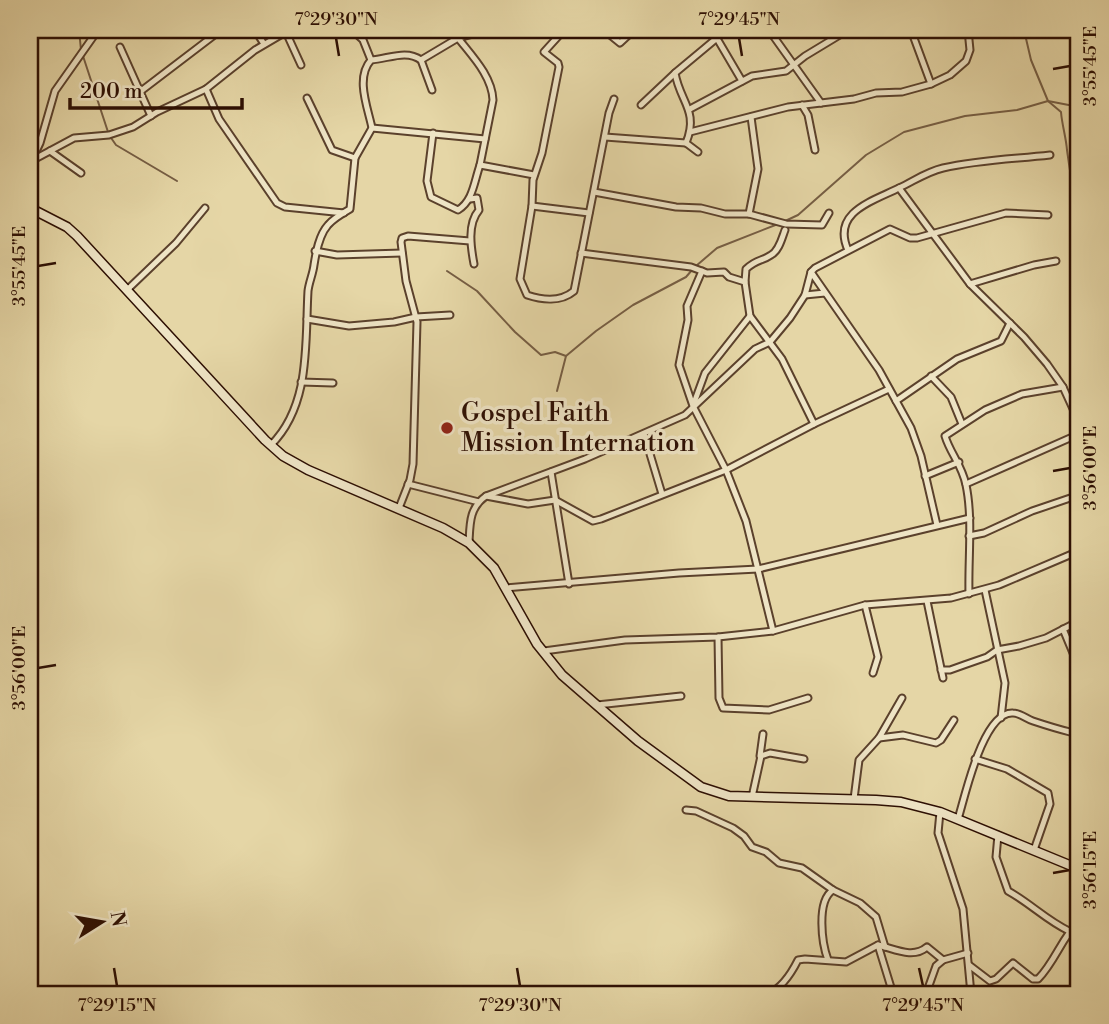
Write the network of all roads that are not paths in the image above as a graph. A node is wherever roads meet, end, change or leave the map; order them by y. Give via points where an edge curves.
1 (98, 30) edge
2 (221, 30) edge
3 (255, 30) edge
4 (286, 30) edge
5 (352, 30) edge
6 (489, 30) edge
7 (564, 30) edge
8 (604, 30) edge
9 (634, 30) edge
10 (712, 30) edge
11 (769, 30) edge
12 (856, 30) edge
13 (911, 30) edge
14 (968, 30) edge
15 (843, 32) edge
16 (458, 38) junction
17 (717, 38) junction
18 (264, 44) junction
19 (120, 47) dead end
20 (371, 60) junction
21 (421, 60) junction
22 (301, 65) dead end
23 (793, 65) junction
24 (675, 73) junction
25 (742, 80) junction
26 (931, 84) junction
27 (206, 89) junction
28 (432, 90) dead end
29 (141, 91) junction
30 (307, 98) dead end
31 (614, 99) dead end
32 (821, 103) junction
33 (641, 105) dead end
34 (802, 105) junction
35 (690, 109) junction
36 (151, 116) junction
37 (751, 117) junction
38 (372, 128) junction
39 (690, 132) junction
40 (433, 133) junction
41 (605, 136) junction
42 (485, 139) junction
43 (686, 143) junction
44 (815, 150) dead end
45 (50, 151) junction
46 (698, 152) dead end
47 (1050, 155) dead end
48 (355, 158) junction
49 (31, 162) edge
50 (480, 165) junction
51 (81, 173) dead end
52 (534, 175) junction
53 (899, 188) junction
54 (594, 192) junction
55 (470, 198) junction
56 (532, 206) junction
57 (30, 208) edge
58 (205, 208) dead end
59 (344, 213) junction
60 (589, 213) junction
61 (829, 213) dead end
62 (749, 214) junction
63 (1048, 215) dead end
64 (785, 230) dead end
65 (932, 235) junction
66 (470, 241) junction
67 (848, 250) junction
68 (315, 251) junction
69 (402, 253) junction
70 (581, 253) junction
71 (1056, 261) dead end
72 (474, 264) dead end
73 (702, 271) junction
74 (811, 272) junction
75 (745, 282) junction
76 (970, 285) junction
77 (127, 290) junction
78 (825, 293) junction
79 (805, 295) junction
80 (450, 315) dead end
81 (750, 316) junction
82 (416, 317) junction
83 (307, 319) junction
84 (1010, 323) junction
85 (770, 342) junction
86 (931, 376) junction
87 (301, 382) junction
88 (333, 383) dead end
89 (1063, 387) junction
90 (889, 388) junction
91 (896, 401) junction
92 (693, 406) junction
93 (1079, 422) edge
94 (814, 424) junction
95 (962, 424) junction
96 (644, 434) junction
97 (1079, 434) edge
98 (271, 445) junction
99 (959, 462) junction
100 (726, 470) junction
101 (551, 471) junction
102 (925, 476) junction
103 (408, 484) junction
104 (966, 484) junction
105 (662, 494) junction
106 (1079, 495) edge
107 (486, 496) junction
108 (555, 500) junction
109 (479, 502) junction
110 (398, 508) junction
111 (970, 518) junction
112 (937, 525) junction
113 (969, 536) junction
114 (469, 543) junction
115 (1079, 551) edge
116 (758, 569) junction
117 (569, 583) junction
118 (506, 588) junction
119 (985, 590) junction
120 (970, 594) junction
121 (927, 601) junction
122 (864, 605) junction
123 (1079, 621) edge
124 (1063, 629) junction
125 (773, 631) junction
126 (718, 637) junction
127 (997, 650) junction
128 (542, 652) junction
129 (1079, 658) edge
130 (941, 670) junction
131 (873, 673) dead end
132 (943, 678) dead end
133 (681, 696) dead end
134 (808, 698) dead end
135 (902, 698) dead end
136 (595, 705) junction
137 (1001, 718) junction
138 (954, 720) dead end
139 (1070, 732) dead end
140 (763, 734) dead end
141 (879, 738) junction
142 (759, 759) junction
143 (804, 759) dead end
144 (975, 759) junction
145 (752, 797) junction
146 (854, 799) junction
147 (686, 810) dead end
148 (940, 812) junction
149 (958, 819) junction
150 (998, 835) junction
151 (1034, 850) junction
152 (1079, 869) edge
153 (833, 890) junction
154 (1079, 921) edge
155 (1069, 931) junction
156 (881, 946) junction
157 (968, 953) junction
158 (828, 960) junction
159 (943, 960) junction
160 (969, 965) junction
161 (768, 994) edge
162 (893, 994) edge
163 (926, 994) edge
164 (971, 994) edge

1 - 49 street via 55,91
2 - 29 street
3 - 18 street
4 - 18 street
4 - 22 street
5 - 20 street via 363,40
6 - 16 street
7 - 52 street via 544,52 559,67
8 - 9 street via 620,43
10 - 17 street
11 - 23 street
12 - 15 street
13 - 26 street
14 - 26 street via 966,61
15 - 23 street
16 - 21 street
16 - 42 street via 493,92
17 - 24 street
17 - 25 street
18 - 27 street
19 - 29 street
20 - 21 street via 407,54
20 - 38 street via 366,66 364,94
21 - 28 street
23 - 25 street via 786,71
23 - 32 street
24 - 33 street
24 - 35 street
25 - 35 street
26 - 32 street
27 - 36 street
27 - 59 street via 219,119 277,202 285,207
29 - 36 street
30 - 48 street via 332,150
31 - 41 street
32 - 34 street
34 - 37 street
34 - 44 street
35 - 39 street
36 - 45 street via 133,127 74,138
37 - 39 street
37 - 62 street via 758,169
38 - 40 street
38 - 48 street
39 - 43 street
40 - 42 street
40 - 55 street via 427,181 431,197 459,210
41 - 43 street
41 - 54 street
42 - 50 street
43 - 46 street
45 - 49 street
45 - 51 street
47 - 53 street via 940,169
48 - 59 street via 350,209
50 - 52 street
50 - 55 street
52 - 56 street
53 - 65 street
53 - 67 street via 863,205 850,217 844,234
54 - 60 street
54 - 62 street
55 - 66 street via 477,198 479,210
56 - 60 street
56 - 70 street via 521,270 527,295 546,299 569,295 574,291
57 - 77 main road via 67,227
58 - 77 street
59 - 68 street via 327,225
60 - 70 street
61 - 62 street via 819,225 786,224
63 - 65 street via 1006,213
64 - 75 street via 772,255 746,269
65 - 67 street via 910,238 890,229
65 - 76 street
66 - 69 street via 408,236 402,238
66 - 72 street
67 - 74 street
68 - 69 street
68 - 83 street
69 - 82 street
70 - 73 street
71 - 76 street
73 - 75 street via 724,272
73 - 92 street via 687,306 679,365
74 - 78 street
74 - 79 street
75 - 81 street
76 - 84 street
77 - 98 main road
78 - 79 street
78 - 90 street
79 - 85 street
80 - 82 street
81 - 85 street
81 - 92 street via 705,373
82 - 83 street via 349,327
82 - 103 street via 415,447
83 - 87 street
84 - 86 street via 1001,341 957,359
84 - 89 street
85 - 92 street via 755,349
85 - 94 street
86 - 91 street
86 - 95 street via 951,397
87 - 88 street
87 - 98 street via 287,428
89 - 93 street
89 - 95 street via 1022,394
90 - 91 street
90 - 94 street
91 - 102 street via 915,436
92 - 96 street via 685,415
92 - 100 street
94 - 100 street
95 - 99 street via 945,436
96 - 101 street
96 - 105 street
97 - 104 street
98 - 110 main road via 308,470
99 - 102 street
99 - 104 street
100 - 105 street
100 - 116 street
101 - 107 street
101 - 108 street
102 - 112 street
103 - 109 street
103 - 110 street
104 - 111 street
105 - 108 street via 593,521
106 - 113 street
107 - 108 street via 528,504
107 - 109 street
108 - 117 street
109 - 114 street via 470,521
110 - 114 main road
111 - 112 street
111 - 113 street
112 - 116 street
113 - 120 street
114 - 118 main road
115 - 119 street
116 - 117 street
116 - 125 street
117 - 118 street
118 - 128 main road
119 - 120 street
119 - 127 street
120 - 121 street
121 - 122 street
121 - 130 street
122 - 125 street
122 - 131 street via 878,657
123 - 124 street
124 - 127 street via 1040,640
124 - 129 street
125 - 126 street
126 - 128 street via 625,640
126 - 134 street via 723,708 769,710
127 - 130 street
127 - 137 street via 1005,683
128 - 136 main road
130 - 132 street
133 - 136 street
135 - 141 street
136 - 145 main road via 701,787 718,794
137 - 139 street via 1016,713
137 - 144 street
138 - 141 street via 936,743 903,735
140 - 142 street
141 - 146 street via 859,760
142 - 143 street via 770,753
142 - 145 street
144 - 149 street
144 - 151 street via 1007,769 1048,793 1050,804
145 - 146 main road
146 - 148 main road via 901,802
147 - 153 street via 733,828 752,847 779,863 802,868
148 - 149 main road
148 - 157 street via 938,833 963,909
149 - 150 main road
150 - 151 main road
150 - 155 street via 996,856 1008,891
151 - 152 main road
153 - 156 street via 872,911
153 - 158 street via 826,896 822,912 822,944
154 - 155 street
155 - 160 street via 1038,979 1013,962 993,981
156 - 158 street via 846,962
156 - 159 street via 908,954 928,947
156 - 162 street
157 - 159 street
157 - 160 street
158 - 161 street via 798,961 784,982
159 - 163 street via 936,966
160 - 164 street

